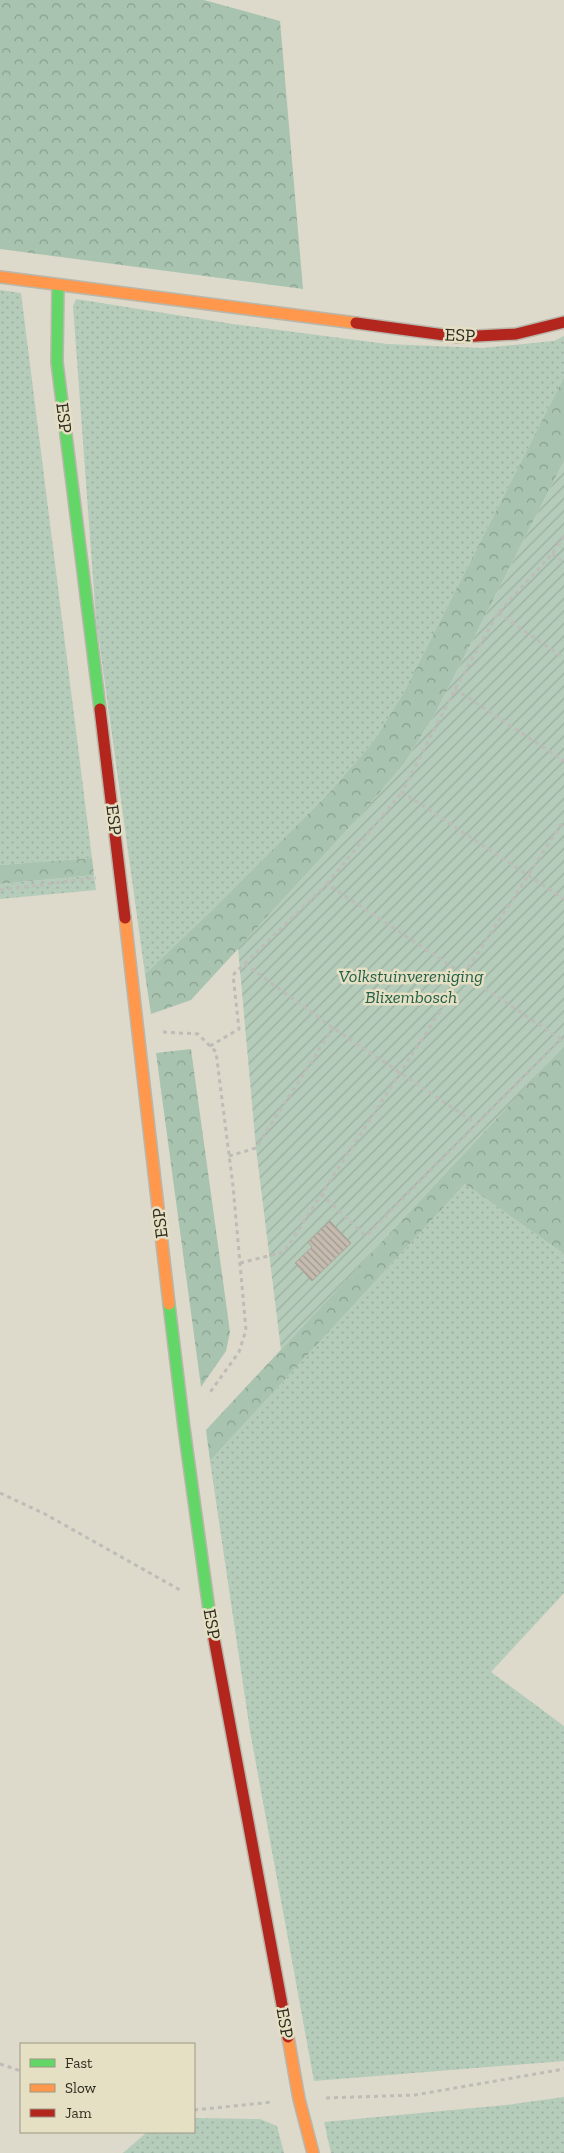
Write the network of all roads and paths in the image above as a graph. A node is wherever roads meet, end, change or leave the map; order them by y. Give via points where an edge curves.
1 (0, 277) edge
2 (58, 285) junction
3 (564, 322) edge
4 (564, 536) edge
5 (552, 554) junction
6 (564, 562) edge
7 (498, 613) junction
8 (564, 658) edge
9 (455, 689) junction
10 (564, 761) edge
11 (402, 792) junction
12 (564, 820) edge
13 (121, 874) junction
14 (528, 876) junction
15 (327, 884) junction
16 (0, 890) edge
17 (564, 900) edge
18 (244, 964) junction
19 (464, 974) junction
20 (333, 1028) junction
21 (137, 1031) junction
22 (563, 1037) edge
23 (210, 1046) junction
24 (399, 1073) junction
25 (477, 1124) junction
26 (229, 1156) junction
27 (321, 1194) junction
28 (240, 1262) junction
29 (206, 1397) dead end
30 (0, 1493) edge
31 (208, 1605) junction
32 (0, 2064) edge
33 (564, 2069) edge
34 (20, 2071) edge
35 (298, 2099) junction
36 (195, 2110) edge
37 (313, 2153) edge

1 - 2 street, ESP
2 - 3 street, ESP via 460,337 516,334
2 - 13 street, ESP via 57,362
4 - 5 path
5 - 6 path
5 - 7 path
7 - 8 path
7 - 9 path
9 - 10 path
9 - 11 path
11 - 14 path
11 - 15 path
12 - 14 path
13 - 16 path
13 - 21 street, ESP
14 - 17 path
14 - 19 path
15 - 18 path
15 - 19 path
18 - 20 path
18 - 23 path via 233,975 239,1029
19 - 22 path
19 - 24 path
20 - 24 path
20 - 26 path via 256,1148
21 - 23 path via 198,1034
21 - 31 street, ESP
22 - 25 path
23 - 26 path via 216,1052
24 - 25 path
24 - 27 path
25 - 27 path via 366,1236
26 - 28 path
27 - 28 path via 284,1252
28 - 29 path via 246,1330 239,1352
30 - 31 path
31 - 35 street, ESP
32 - 34 path
33 - 35 path via 415,2095
35 - 36 path
35 - 37 street, ESP

